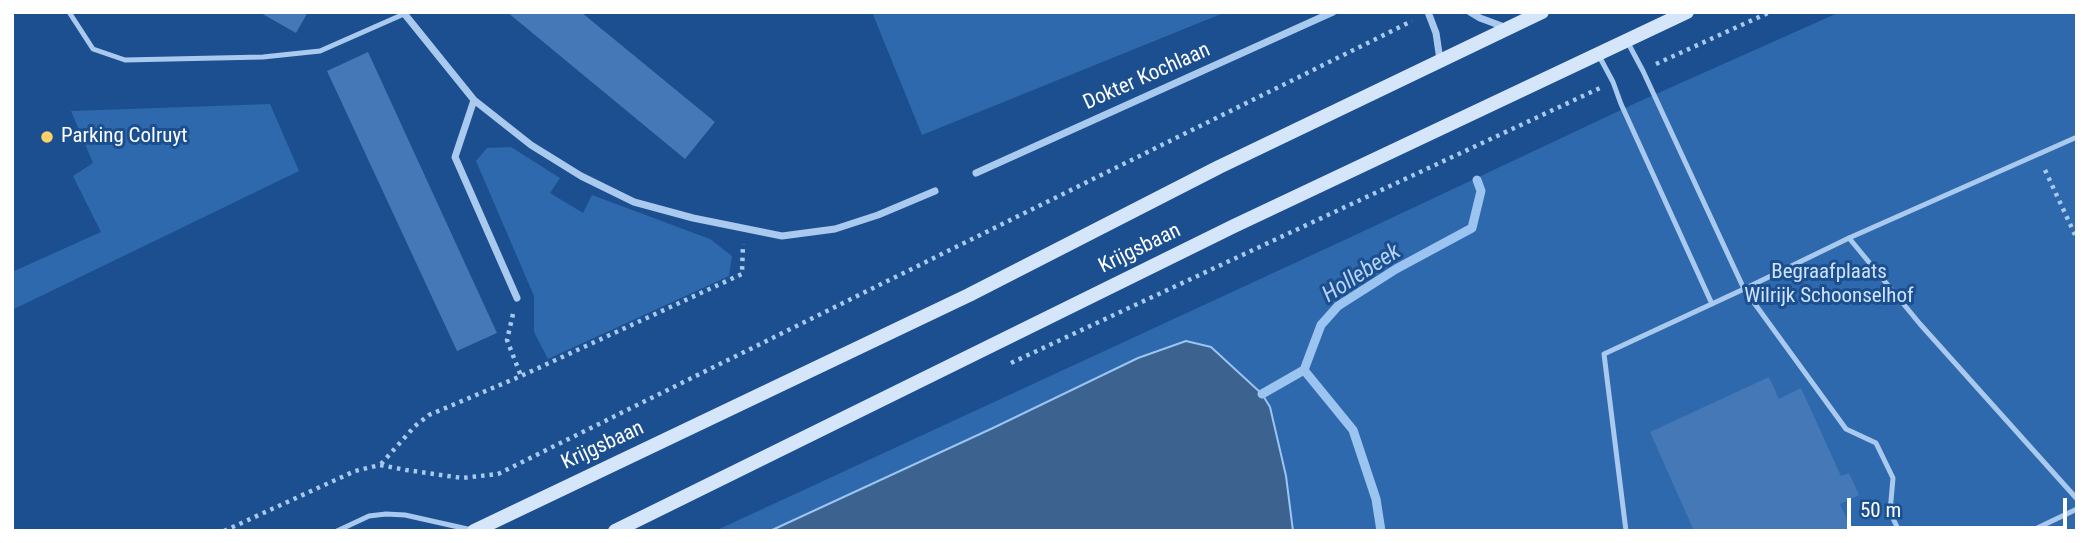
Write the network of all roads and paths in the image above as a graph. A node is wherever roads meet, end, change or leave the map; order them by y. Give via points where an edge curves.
1 (69, 12) edge
2 (1333, 12) edge
3 (1471, 12) edge
4 (1542, 12) edge
5 (1687, 12) edge
6 (1770, 12) edge
7 (404, 13) edge
8 (1428, 13) edge
9 (1508, 28) junction
10 (1626, 41) junction
11 (1682, 52) dead end
12 (1598, 54) junction
13 (1440, 60) junction
14 (1614, 82) junction
15 (474, 100) junction
16 (2077, 137) edge
17 (2038, 155) junction
18 (976, 173) dead end
19 (935, 191) dead end
20 (743, 229) junction
21 (1849, 238) junction
22 (2077, 239) edge
23 (1744, 289) junction
24 (517, 298) joint
25 (1712, 304) junction
26 (1003, 367) dead end
27 (521, 376) junction
28 (380, 465) junction
29 (2077, 499) edge
30 (2077, 509) edge
31 (225, 531) edge
32 (337, 531) edge
33 (474, 531) edge
34 (615, 531) edge
35 (1626, 531) edge
36 (1899, 531) edge
37 (2031, 531) edge

1 - 7 lane via 93,49 125,60 320,51
2 - 18 street, Dokter Kochlaan
3 - 9 street
4 - 9 main road, Krijgsbaan
5 - 10 main road, Krijgsbaan
6 - 11 path
7 - 15 street
8 - 13 street
8 - 28 path via 498,474 461,478
9 - 13 main road, Krijgsbaan
10 - 12 main road, Krijgsbaan
10 - 23 lane
12 - 14 lane
12 - 34 main road, Krijgsbaan via 1234,226
13 - 33 main road, Krijgsbaan via 970,295
14 - 25 lane
14 - 26 path
15 - 20 street via 531,145 634,202
15 - 24 street via 455,157
16 - 17 lane
17 - 21 lane
17 - 22 path
19 - 20 street via 835,229 782,236
20 - 27 path via 742,274
21 - 23 lane
21 - 29 lane
23 - 25 lane
23 - 36 lane via 1846,429 1876,443 1893,478 1890,512
24 - 27 path via 507,340
25 - 35 lane via 1604,354
27 - 28 path via 429,415
28 - 31 path via 355,471
30 - 37 lane
32 - 33 lane via 369,516 386,514

